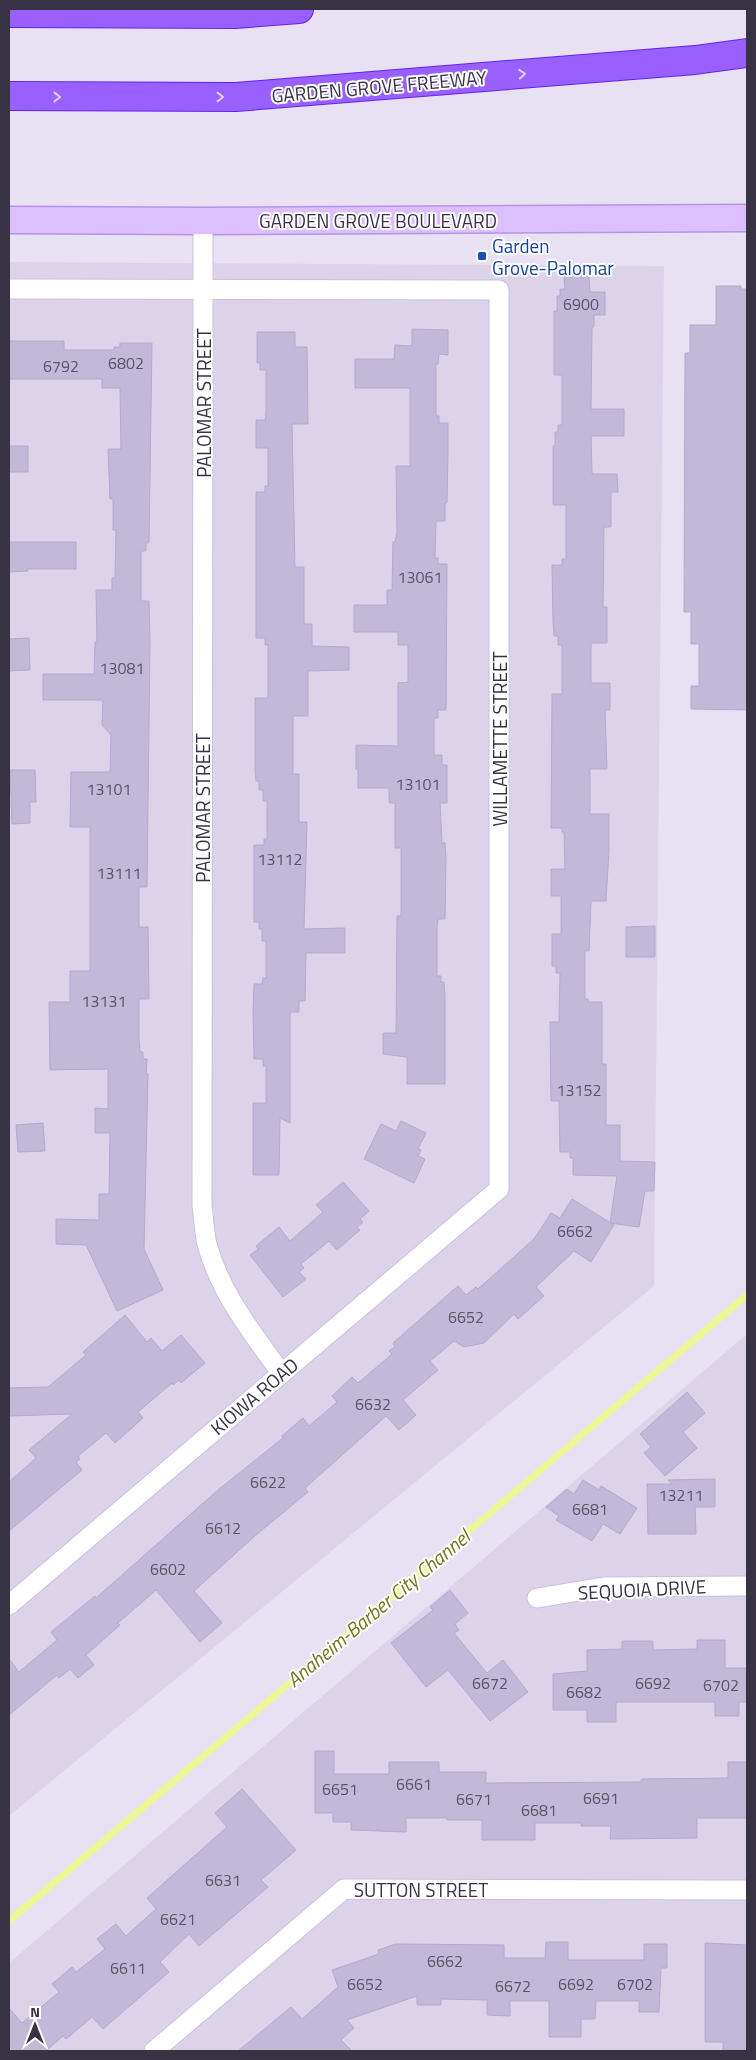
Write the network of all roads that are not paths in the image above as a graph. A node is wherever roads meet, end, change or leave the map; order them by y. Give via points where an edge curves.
1 (299, 9) edge
2 (9, 13) edge
3 (747, 53) edge
4 (747, 59) edge
5 (695, 60) junction
6 (9, 96) edge
7 (747, 218) edge
8 (9, 220) edge
9 (203, 221) junction
10 (9, 289) edge
11 (204, 289) junction
12 (499, 1188) joint
13 (281, 1373) junction
14 (747, 1586) edge
15 (537, 1598) dead end
16 (9, 1605) edge
17 (747, 1890) edge
18 (154, 2051) edge

1 - 2 highway via 234,14
3 - 5 highway, GARDEN GROVE FREEWAY
4 - 5 highway
6 -> 5 highway, GARDEN GROVE FREEWAY via 236,98
7 - 9 main road, GARDEN GROVE BOULEVARD
8 - 9 main road, GARDEN GROVE BOULEVARD
9 - 11 street, PALOMAR STREET
10 - 11 street
11 - 12 street, WILLAMETTE STREET via 499,290
11 - 13 street, PALOMAR STREET via 202,1206 207,1243 217,1273 232,1304
12 - 13 street, KIOWA ROAD
13 - 16 street, KIOWA ROAD
14 - 15 street, SEQUOIA DRIVE via 604,1587
17 - 18 street, SUTTON STREET via 344,1889

